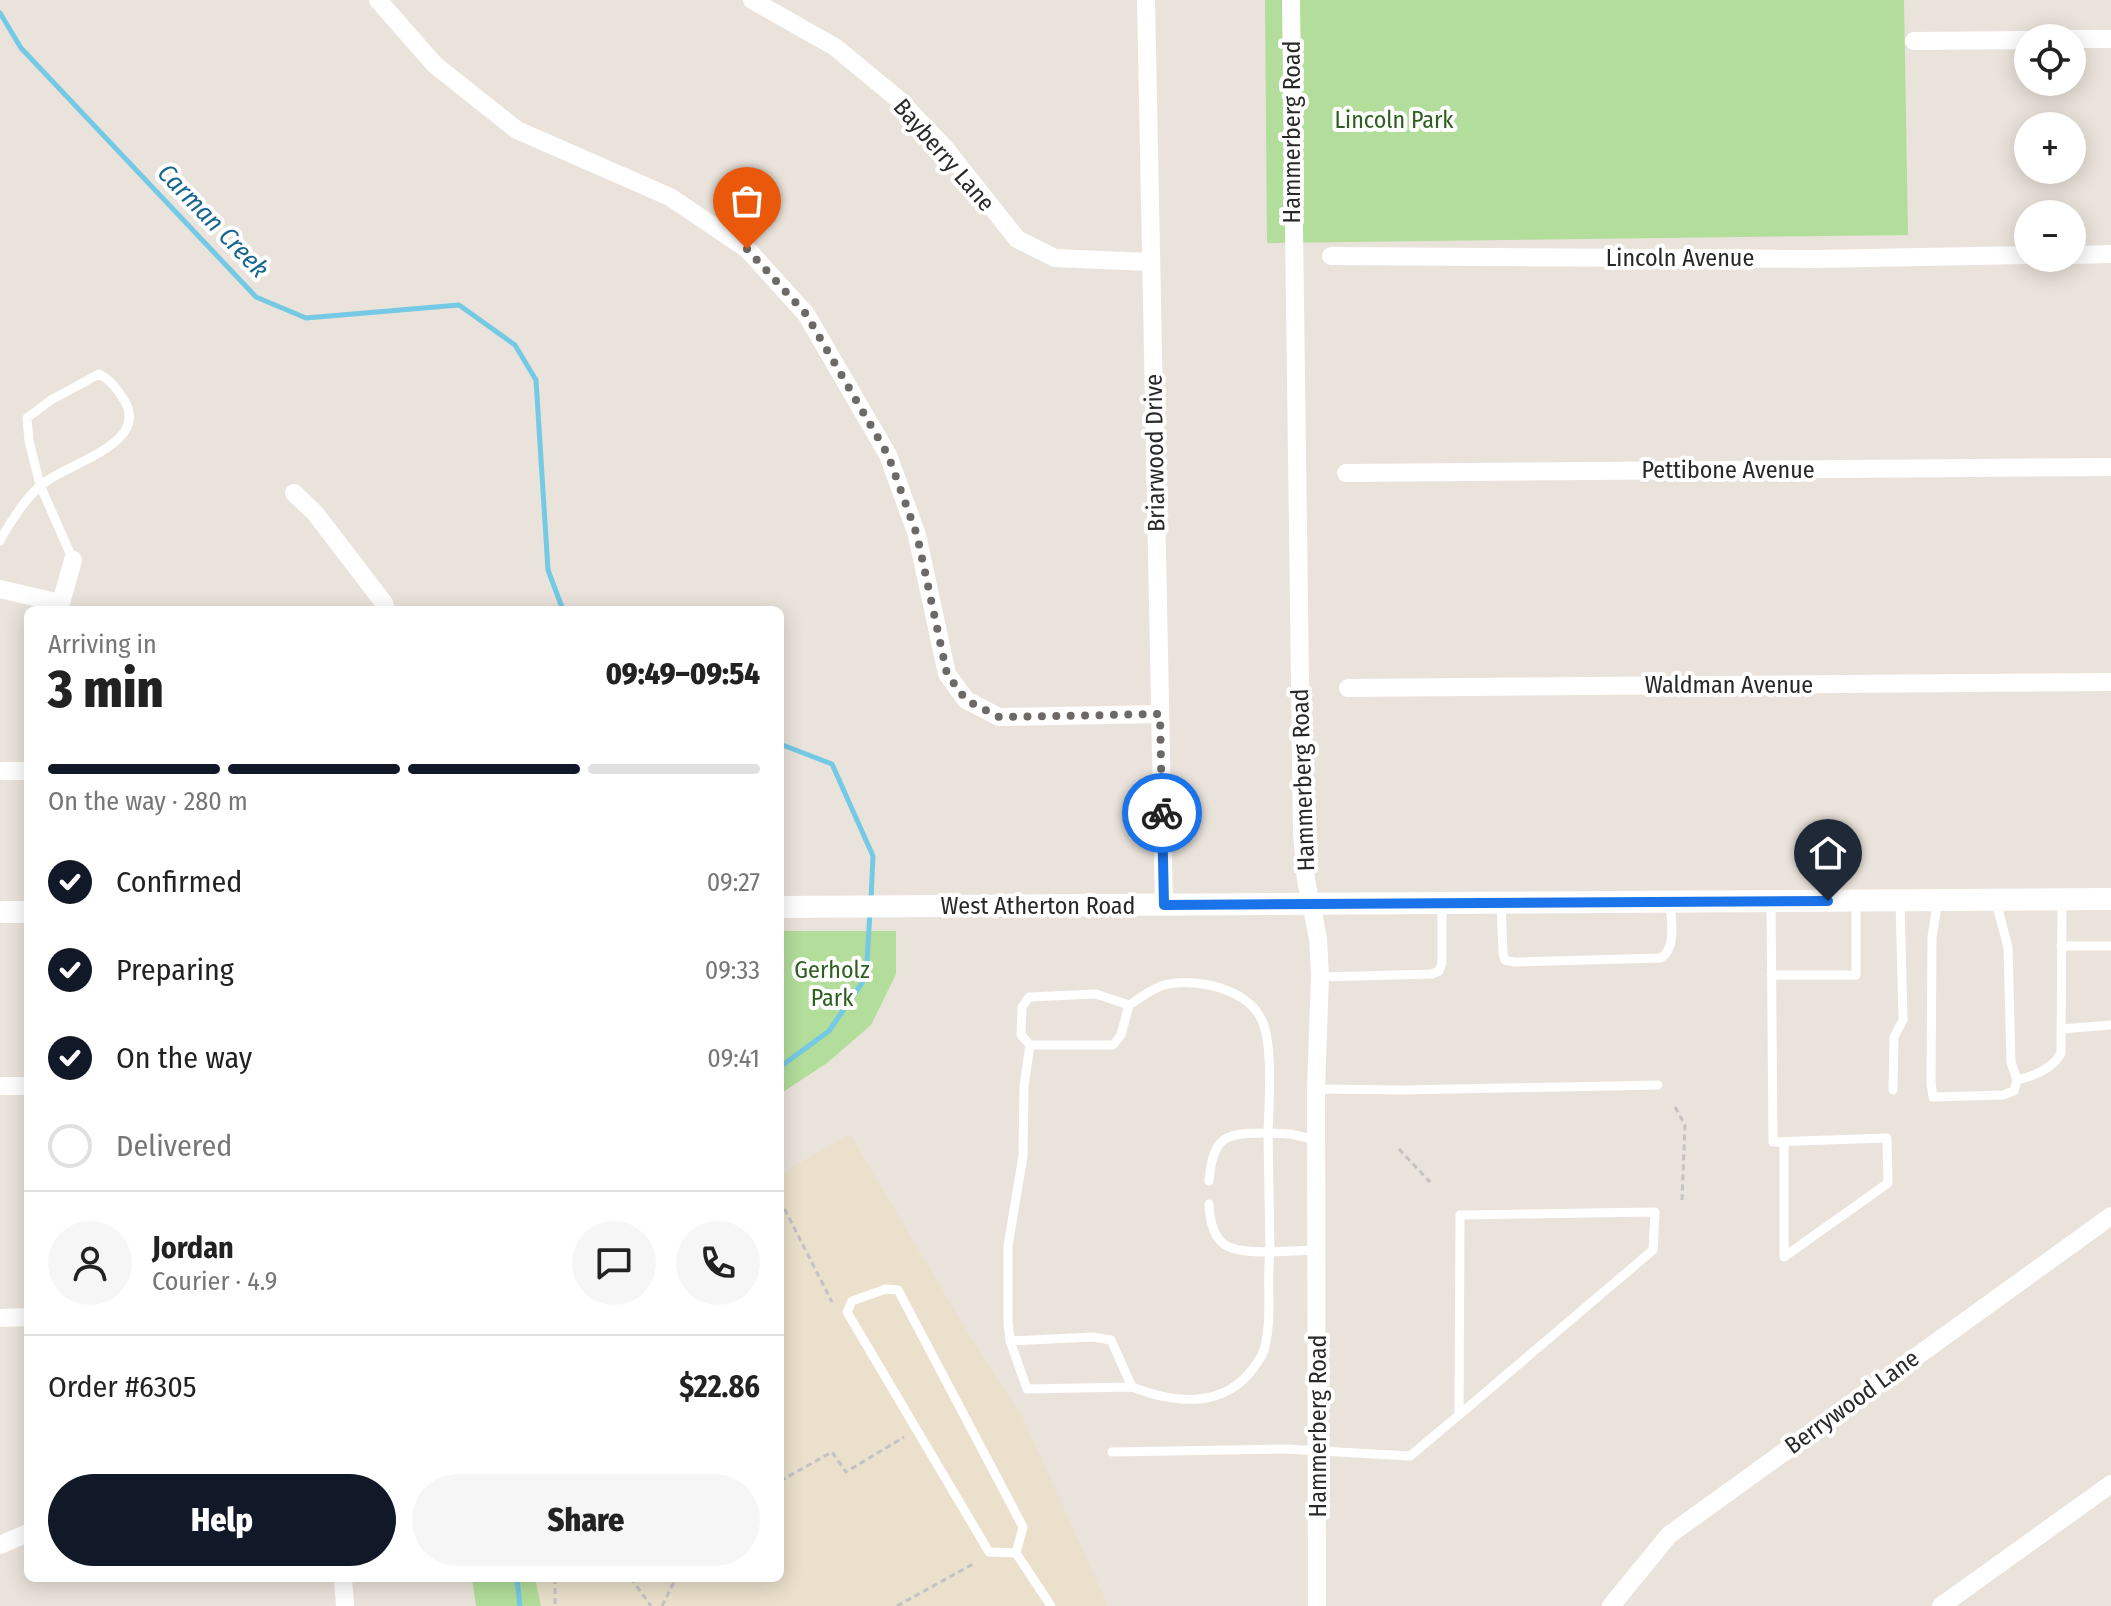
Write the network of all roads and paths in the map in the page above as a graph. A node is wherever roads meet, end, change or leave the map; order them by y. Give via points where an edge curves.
1 (378, 0) edge
2 (752, 0) edge
3 (1146, 0) edge
4 (1291, 0) edge
5 (783, 6) edge
6 (2086, 39) edge
7 (2111, 39) edge
8 (2014, 40) edge
9 (1914, 41) dead end
10 (2111, 254) edge
11 (2014, 255) edge
12 (2086, 255) edge
13 (1331, 256) dead end
14 (1150, 262) junction
15 (2111, 467) edge
16 (1346, 473) dead end
17 (40, 485) junction
18 (294, 493) dead end
19 (0, 541) edge
20 (73, 560) joint
21 (0, 589) edge
22 (60, 606) edge
23 (385, 606) edge
24 (2111, 682) edge
25 (1348, 688) dead end
26 (1160, 714) junction
27 (0, 771) edge
28 (24, 771) edge
29 (2062, 899) junction
30 (2111, 899) edge
31 (1938, 900) junction
32 (1995, 900) junction
33 (1856, 901) junction
34 (1900, 901) junction
35 (1771, 902) junction
36 (1670, 903) junction
37 (1501, 904) junction
38 (1164, 905) junction
39 (1442, 905) junction
40 (1312, 906) junction
41 (784, 907) edge
42 (0, 912) edge
43 (24, 912) edge
44 (2061, 946) junction
45 (2111, 946) edge
46 (1771, 975) junction
47 (1320, 977) junction
48 (1129, 1005) junction
49 (2111, 1025) edge
50 (2061, 1029) junction
51 (1030, 1045) junction
52 (2017, 1080) junction
53 (1658, 1085) dead end
54 (0, 1086) edge
55 (24, 1086) edge
56 (1316, 1089) junction
57 (1893, 1090) dead end
58 (1675, 1107) dead end
59 (1268, 1133) junction
60 (1317, 1140) junction
61 (1784, 1142) junction
62 (1399, 1149) dead end
63 (1209, 1181) dead end
64 (1430, 1182) dead end
65 (1682, 1200) dead end
66 (1209, 1204) dead end
67 (784, 1208) edge
68 (2111, 1216) edge
69 (1318, 1250) junction
70 (1270, 1252) junction
71 (832, 1302) dead end
72 (24, 1317) edge
73 (0, 1318) edge
74 (1010, 1341) junction
75 (1132, 1387) junction
76 (1459, 1415) junction
77 (904, 1437) dead end
78 (1318, 1450) junction
79 (1112, 1452) dead end
80 (784, 1479) edge
81 (2111, 1484) edge
82 (24, 1535) edge
83 (0, 1545) edge
84 (1016, 1553) junction
85 (973, 1564) dead end
86 (343, 1582) edge
87 (555, 1582) edge
88 (634, 1582) edge
89 (674, 1582) edge
90 (345, 1606) edge
91 (555, 1606) edge
92 (651, 1606) edge
93 (662, 1606) edge
94 (897, 1606) edge
95 (1051, 1606) edge
96 (1317, 1606) edge
97 (1611, 1606) edge
98 (1941, 1606) edge

1 - 26 street via 435,65 517,130 670,197 747,249 806,314 888,455 917,535 947,674 966,700 999,717
2 - 5 street, Bayberry Lane
3 - 14 street, Briarwood Drive
4 - 40 street, Hammerberg Road via 1302,833
5 - 14 street, Bayberry Lane via 898,99 945,148 1017,239 1055,258
6 - 7 street
8 - 9 street
10 - 12 street
11 - 13 street, Lincoln Avenue
14 - 26 street, Briarwood Drive
15 - 16 street, Pettibone Avenue
17 - 17 lane via 29,441 29,414 91,376 105,377 130,410 129,427
17 - 19 lane
17 - 20 lane
18 - 23 street
20 - 22 street
21 - 22 street
24 - 25 street, Waldman Avenue
26 - 38 street, Briarwood Drive
27 - 28 street
29 - 30 street, West Atherton Road
29 - 32 street, West Atherton Road
29 - 44 lane
31 - 32 street, West Atherton Road
31 - 34 street, West Atherton Road
31 - 52 lane via 1932,937 1933,1097 2003,1095 2014,1091
32 - 52 lane via 2008,947 2011,1062
33 - 34 street, West Atherton Road
33 - 35 street, West Atherton Road
33 - 46 lane via 1856,975
34 - 57 lane via 1903,1020 1894,1037
35 - 36 street, West Atherton Road
35 - 46 lane
36 - 37 street, West Atherton Road
36 - 37 lane via 1671,946 1661,958 1515,962 1505,960 1503,953
37 - 39 street, West Atherton Road
38 - 40 street, West Atherton Road
38 - 41 street, West Atherton Road
39 - 40 street, West Atherton Road
39 - 47 lane via 1439,971
40 - 47 street, Hammerberg Road
42 - 43 street
44 - 45 lane
44 - 50 lane
46 - 61 lane via 1773,1142
47 - 56 street, Hammerberg Road
48 - 51 lane via 1113,1045
48 - 51 lane via 1096,994 1029,997 1022,1007 1021,1035
48 - 59 lane via 1160,987 1190,982 1235,994 1252,1008 1263,1022 1267,1046
49 - 50 lane
50 - 52 lane via 2057,1062
51 - 74 lane via 1023,1156 1008,1246
53 - 56 lane
54 - 55 street
56 - 60 street, Hammerberg Road
58 - 65 path via 1685,1125
59 - 60 lane
59 - 63 lane via 1236,1133 1219,1144
59 - 70 lane
60 - 69 street, Hammerberg Road
61 - 61 lane via 1887,1138 1888,1183 1784,1257
62 - 64 path
66 - 70 lane via 1210,1226 1217,1238 1241,1252
67 - 71 path
68 - 97 street, Berrywood Lane via 1669,1535
69 - 70 lane
69 - 78 street, Hammerberg Road
70 - 75 lane via 1263,1353 1237,1385 1203,1400 1175,1400
72 - 73 street
74 - 75 lane via 1111,1340
74 - 75 lane via 1027,1389
76 - 76 lane via 1653,1250 1655,1212 1460,1215
76 - 78 lane via 1410,1456
77 - 80 path via 846,1472 832,1452
78 - 79 lane
78 - 96 street, Hammerberg Road
81 - 98 street
82 - 83 street
84 - 84 lane via 989,1552 847,1312 852,1301 898,1290 1023,1527
84 - 95 lane
85 - 94 path
86 - 90 street
87 - 91 path
88 - 92 path
89 - 93 path

